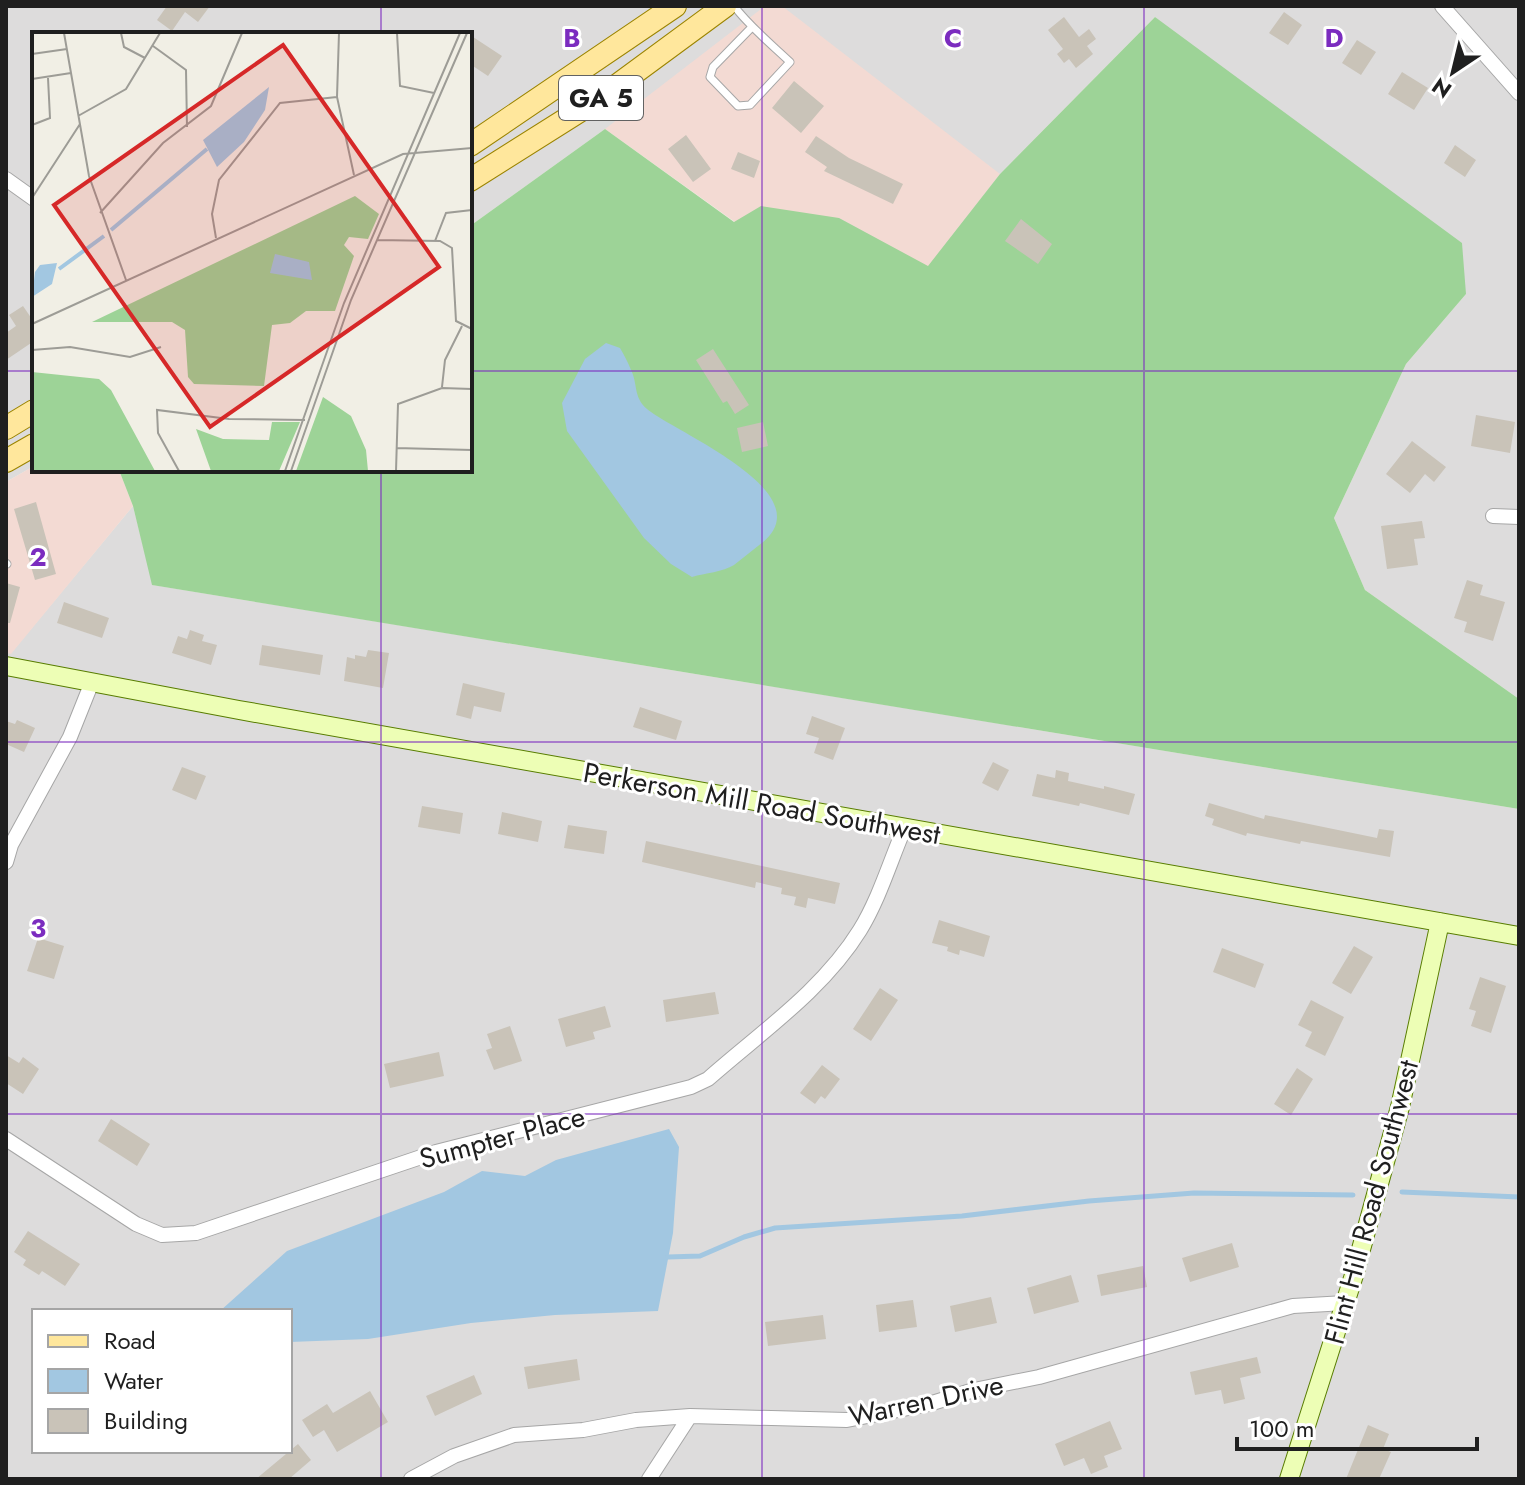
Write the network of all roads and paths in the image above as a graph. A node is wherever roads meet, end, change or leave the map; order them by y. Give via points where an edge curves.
1 (675, 6) edge
2 (725, 6) edge
3 (734, 6) edge
4 (1442, 6) edge
5 (752, 27) junction
6 (1519, 93) edge
7 (472, 144) edge
8 (6, 179) edge
9 (472, 179) edge
10 (32, 198) edge
11 (32, 412) edge
12 (6, 428) edge
13 (32, 446) edge
14 (6, 461) edge
15 (1493, 516) dead end
16 (1519, 517) edge
17 (6, 666) edge
18 (92, 682) junction
19 (904, 829) junction
20 (6, 862) edge
21 (1440, 922) junction
22 (1519, 936) edge
23 (6, 1139) edge
24 (1345, 1303) junction
25 (690, 1416) junction
26 (411, 1479) edge
27 (649, 1479) edge
28 (1289, 1479) edge

1 - 7 main road, GA 5
2 - 9 main road, GA 5 via 600,98
3 - 5 lane
4 - 6 street
5 - 5 lane via 790,62 750,105 738,106 710,77 713,67
8 - 10 street
11 - 12 main road
13 - 14 main road
15 - 16 street
17 - 18 street, Perkerson Mill Road Southwest
18 - 19 street, Perkerson Mill Road Southwest
18 - 20 street
19 - 21 street, Perkerson Mill Road Southwest
19 - 23 street, Sumpter Place via 872,908 840,958 720,1069 691,1087 436,1152 196,1233 162,1235 136,1224
21 - 22 street, Perkerson Mill Road Southwest
21 - 24 street, Flint Hill Road Southwest via 1400,1107
24 - 25 street, Warren Drive via 1293,1306 1039,1377 847,1420
24 - 28 street, Flint Hill Road Southwest
25 - 26 street, Warren Drive via 514,1435 454,1456
25 - 27 street

